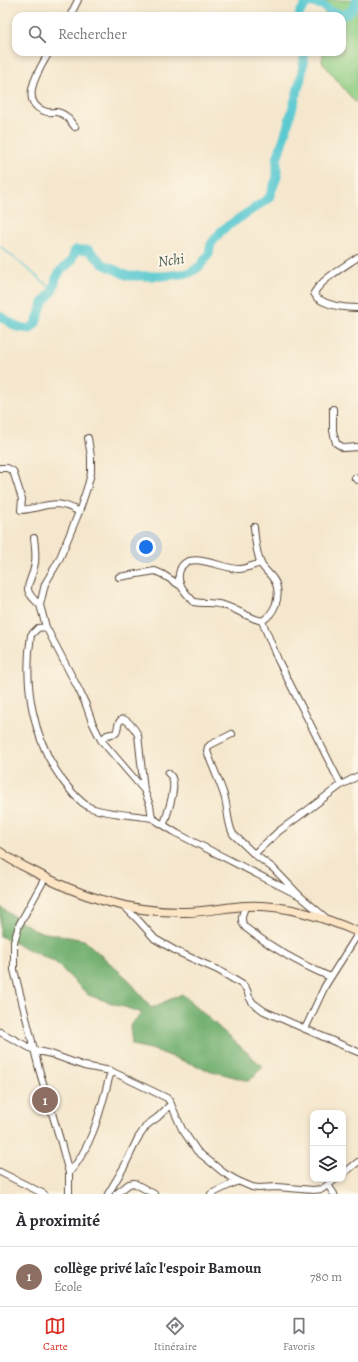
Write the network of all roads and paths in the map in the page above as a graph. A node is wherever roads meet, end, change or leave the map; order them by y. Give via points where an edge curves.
1 (78, 0) edge
2 (72, 12) edge
3 (47, 56) edge
4 (74, 127) dead end
5 (358, 257) edge
6 (358, 308) edge
7 (333, 409) dead end
8 (88, 438) dead end
9 (358, 447) edge
10 (0, 468) edge
11 (79, 512) junction
12 (254, 527) dead end
13 (34, 538) dead end
14 (261, 563) junction
15 (119, 577) dead end
16 (181, 586) junction
17 (40, 605) junction
18 (262, 621) junction
19 (46, 627) junction
20 (232, 734) dead end
21 (101, 740) junction
22 (168, 773) dead end
23 (358, 776) edge
24 (341, 785) junction
25 (144, 790) junction
26 (152, 818) junction
27 (164, 824) junction
28 (0, 852) edge
29 (254, 854) junction
30 (45, 878) junction
31 (300, 896) junction
32 (124, 906) junction
33 (246, 906) junction
34 (327, 919) junction
35 (358, 933) edge
36 (330, 977) junction
37 (305, 1029) junction
38 (0, 1032) edge
39 (34, 1050) junction
40 (358, 1052) edge
41 (112, 1071) junction
42 (171, 1104) junction
43 (358, 1162) edge
44 (0, 1172) edge
45 (346, 1172) edge
46 (69, 1173) junction
47 (238, 1181) junction
48 (332, 1182) edge
49 (328, 1185) junction
50 (44, 1194) edge
51 (69, 1194) edge
52 (108, 1194) edge
53 (116, 1194) edge
54 (154, 1194) edge
55 (211, 1194) edge
56 (334, 1194) edge

1 - 2 street
3 - 4 street via 34,79 34,102 39,109 46,112 62,113 67,116
5 - 6 street via 336,272 314,293 317,298 327,303
7 - 9 street via 336,443 344,448
8 - 11 street via 91,473
10 - 11 street via 13,471 22,499 21,510 59,503 71,506
11 - 17 street via 59,560 45,584
12 - 14 street
13 - 17 street via 35,564 27,586 32,598
14 - 16 street via 240,569 204,561 190,561 180,568 178,574
14 - 18 street via 276,584 277,598 273,612
15 - 16 street via 155,571
16 - 18 street via 194,602 227,606
17 - 19 street
18 - 24 street via 278,660
19 - 21 street via 79,690
19 - 26 street via 38,628 31,635 28,666 36,725 54,768 79,800 89,807
20 - 29 street via 210,745 207,751 224,794 232,834
21 - 25 street
21 - 25 street via 107,735 116,734 122,720 134,727 138,735
22 - 27 street via 174,784
23 - 24 street
24 - 29 street via 278,831
25 - 26 street
26 - 27 street
27 - 31 street via 178,834
28 - 30 main road
29 - 31 street via 274,869
30 - 32 main road via 75,891
30 - 39 street via 19,925 14,942 14,970
31 - 34 street
32 - 33 main road via 185,912
32 - 37 street via 155,939 238,981 247,990 256,1006
33 - 34 main road via 279,908
33 - 36 street via 241,920 246,928 276,949
34 - 35 main road
35 - 36 street
36 - 37 street
37 - 40 street
38 - 39 street
39 - 41 street via 84,1066
39 - 46 street
41 - 42 street via 160,1094
41 - 46 street via 88,1144
42 - 47 street via 182,1129 197,1151
42 - 52 street via 147,1125
43 - 45 street
44 - 50 street
46 - 51 street
47 - 49 street via 258,1188 308,1190 322,1189
47 - 55 street
48 - 49 street
49 - 56 street
53 - 54 street via 134,1183

